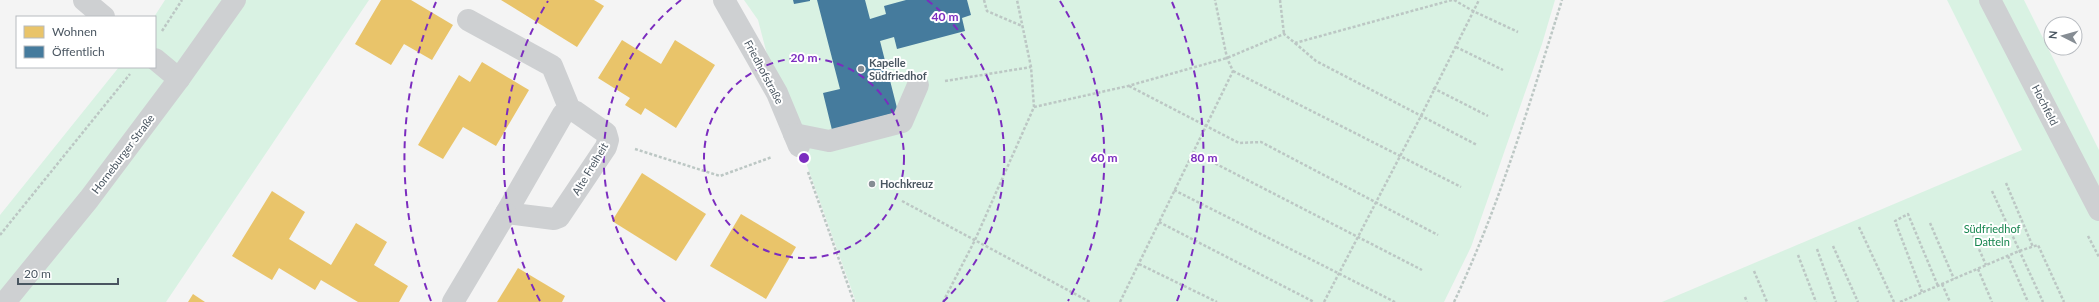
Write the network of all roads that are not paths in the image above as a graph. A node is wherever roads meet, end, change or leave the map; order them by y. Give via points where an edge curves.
1 (84, 0) edge
2 (235, 0) edge
3 (724, 0) edge
4 (1990, 0) edge
5 (103, 16) edge
6 (468, 20) dead end
7 (156, 60) edge
8 (179, 79) junction
9 (918, 85) road end
10 (570, 110) junction
11 (2099, 210) edge
12 (506, 213) junction
13 (5, 302) edge
14 (453, 302) edge

1 - 5 street
2 - 8 street, Horneburger Straße
3 - 9 street, Friedhofstraße via 777,93 796,140 829,141 902,122
4 - 11 street, Hochfeld
6 - 10 street via 552,66
7 - 8 street
8 - 13 street, Horneburger Straße via 89,200
10 - 12 street via 563,114
10 - 12 street, Alte Freiheit via 606,133 606,146 559,217 554,219
12 - 14 street

